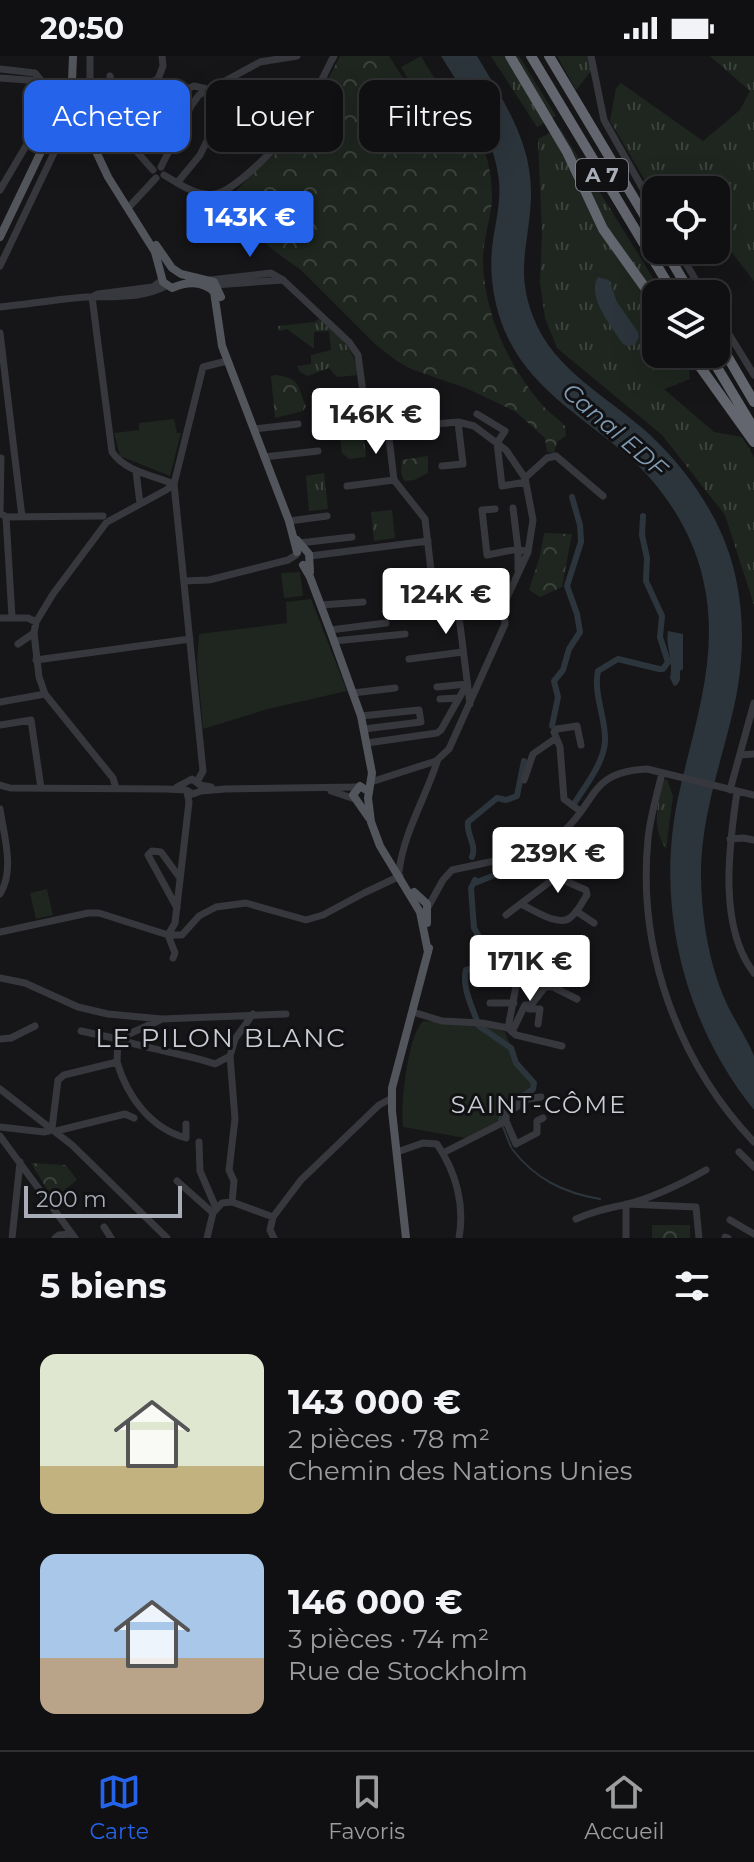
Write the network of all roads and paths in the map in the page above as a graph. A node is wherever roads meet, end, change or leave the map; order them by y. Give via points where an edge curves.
1 (71, 56) edge
2 (90, 56) edge
3 (162, 56) edge
4 (297, 56) edge
5 (334, 56) edge
6 (510, 56) edge
7 (531, 56) edge
8 (549, 56) edge
9 (591, 56) edge
10 (0, 69) edge
11 (110, 76) dead end
12 (0, 78) edge
13 (24, 80) edge
14 (40, 80) edge
15 (63, 80) edge
16 (73, 80) edge
17 (90, 80) edge
18 (111, 80) edge
19 (156, 80) edge
20 (321, 80) edge
21 (206, 143) edge
22 (24, 149) edge
23 (41, 152) edge
24 (54, 152) edge
25 (96, 152) edge
26 (138, 152) edge
27 (270, 152) edge
28 (159, 172) junction
29 (177, 183) junction
30 (642, 187) edge
31 (0, 190) edge
32 (128, 208) junction
33 (642, 212) edge
34 (0, 237) edge
35 (154, 246) junction
36 (0, 266) edge
37 (172, 268) junction
38 (180, 279) junction
39 (163, 280) junction
40 (666, 280) edge
41 (210, 283) junction
42 (642, 283) edge
43 (92, 297) junction
44 (0, 307) edge
45 (0, 333) edge
46 (730, 336) edge
47 (226, 358) junction
48 (730, 361) edge
49 (701, 368) edge
50 (717, 368) edge
51 (754, 375) edge
52 (363, 394) junction
53 (322, 399) dead end
54 (754, 402) edge
55 (477, 414) dead end
56 (458, 422) junction
57 (298, 424) dead end
58 (254, 429) junction
59 (388, 429) junction
60 (754, 429) edge
61 (754, 442) edge
62 (497, 443) junction
63 (318, 451) dead end
64 (15, 456) junction
65 (264, 457) junction
66 (0, 458) edge
67 (442, 466) dead end
68 (136, 471) junction
69 (394, 480) junction
70 (526, 480) junction
71 (174, 484) junction
72 (347, 486) dead end
73 (603, 496) dead end
74 (140, 504) junction
75 (513, 508) dead end
76 (495, 509) dead end
77 (327, 516) dead end
78 (6, 517) junction
79 (22, 517) junction
80 (104, 521) junction
81 (289, 521) junction
82 (352, 537) dead end
83 (428, 541) junction
84 (518, 549) junction
85 (528, 552) junction
86 (300, 554) junction
87 (518, 572) junction
88 (184, 581) junction
89 (0, 599) edge
90 (11, 599) junction
91 (363, 602) dead end
92 (321, 605) junction
93 (12, 617) junction
94 (0, 618) edge
95 (36, 622) junction
96 (386, 623) dead end
97 (330, 630) junction
98 (34, 633) junction
99 (405, 634) dead end
100 (190, 639) junction
101 (334, 641) junction
102 (18, 644) dead end
103 (463, 652) junction
104 (409, 659) dead end
105 (36, 660) junction
106 (482, 677) junction
107 (468, 686) junction
108 (437, 687) dead end
109 (395, 688) dead end
110 (353, 693) junction
111 (45, 694) junction
112 (459, 698) junction
113 (440, 699) dead end
114 (0, 702) edge
115 (754, 703) edge
116 (470, 706) junction
117 (361, 716) junction
118 (0, 725) edge
119 (364, 729) junction
120 (556, 738) junction
121 (367, 743) junction
122 (581, 745) dead end
123 (754, 754) edge
124 (740, 755) junction
125 (437, 762) dead end
126 (662, 773) junction
127 (524, 780) dead end
128 (370, 783) junction
129 (359, 786) junction
130 (41, 788) junction
131 (116, 788) junction
132 (0, 789) edge
133 (192, 789) junction
134 (321, 789) junction
135 (734, 791) junction
136 (754, 795) edge
137 (357, 800) junction
138 (0, 809) edge
139 (580, 811) junction
140 (371, 822) junction
141 (730, 839) junction
142 (754, 840) edge
143 (542, 847) junction
144 (398, 871) junction
145 (556, 877) junction
146 (180, 878) junction
147 (0, 894) edge
148 (521, 904) junction
149 (422, 906) junction
150 (177, 908) junction
151 (576, 911) junction
152 (506, 915) dead end
153 (175, 923) junction
154 (594, 923) dead end
155 (0, 932) edge
156 (168, 935) junction
157 (182, 935) junction
158 (173, 958) dead end
159 (519, 971) dead end
160 (754, 973) edge
161 (0, 978) edge
162 (577, 999) dead end
163 (490, 1003) dead end
164 (514, 1003) junction
165 (413, 1012) junction
166 (253, 1014) junction
167 (286, 1014) dead end
168 (520, 1015) junction
169 (162, 1019) junction
170 (538, 1024) dead end
171 (35, 1026) dead end
172 (510, 1030) junction
173 (81, 1031) dead end
174 (0, 1039) edge
175 (118, 1039) junction
176 (562, 1046) dead end
177 (230, 1056) junction
178 (117, 1062) junction
179 (0, 1089) edge
180 (541, 1097) dead end
181 (392, 1098) junction
182 (134, 1118) dead end
183 (543, 1118) dead end
184 (506, 1121) junction
185 (186, 1124) dead end
186 (0, 1127) edge
187 (54, 1130) junction
188 (537, 1133) junction
189 (543, 1141) dead end
190 (2, 1142) edge
191 (199, 1142) dead end
192 (754, 1142) edge
193 (397, 1152) junction
194 (739, 1152) dead end
195 (443, 1153) junction
196 (20, 1162) junction
197 (754, 1167) edge
198 (706, 1170) dead end
199 (177, 1181) dead end
200 (232, 1202) junction
201 (626, 1204) junction
202 (215, 1211) junction
203 (273, 1217) junction
204 (576, 1219) dead end
205 (730, 1220) dead end
206 (104, 1227) dead end
207 (754, 1234) edge
208 (73, 1236) edge
209 (12, 1238) edge
210 (55, 1238) edge
211 (111, 1238) edge
212 (167, 1238) edge
213 (207, 1238) edge
214 (274, 1238) edge
215 (406, 1238) edge
216 (459, 1238) edge
217 (626, 1238) edge
218 (699, 1238) edge

1 - 15 main road
1 - 16 main road
2 - 17 street
3 - 19 street
4 - 28 street via 260,62 207,89 191,106
5 - 20 street
6 - 42 highway via 567,152 603,229
7 - 40 highway, A 7
8 - 33 highway, A 7
9 - 30 street via 604,120
10 - 14 street via 35,73
11 - 18 street
12 - 13 street
21 - 29 street
22 - 31 street
23 - 34 main road
24 - 36 street
25 - 32 main road
26 - 28 street
27 - 29 street via 228,189 207,194
28 - 29 street
28 - 32 street
32 - 35 main road
35 - 37 main road
35 - 39 main road
37 - 38 main road
37 - 39 main road
38 - 39 main road via 172,288
38 - 41 main road
39 - 43 street via 152,292
41 - 47 main road
41 - 47 main road via 223,316
41 - 52 street via 283,280 349,342 358,355
43 - 44 street
43 - 68 street via 112,452
45 - 64 street
46 - 51 street
47 - 58 main road
47 - 71 street via 203,367
48 - 54 highway
49 - 61 highway
50 - 60 highway
52 - 53 street
52 - 59 street via 368,430
55 - 62 street via 505,431
56 - 59 street
56 - 62 street via 474,426
56 - 67 street via 463,464
57 - 58 street
58 - 65 main road
59 - 69 street
62 - 70 street
62 - 70 street via 502,486
63 - 65 street
64 - 66 street
64 - 79 street
65 - 81 main road
66 - 78 street via 0,513
68 - 71 street
68 - 74 street
69 - 72 street
69 - 83 street via 425,519
70 - 73 street via 547,458 556,456
70 - 85 street via 533,520
71 - 74 street
71 - 88 street
74 - 80 street
75 - 84 street
76 - 84 street via 482,512 487,555
77 - 81 street
78 - 79 street
78 - 90 street
79 - 80 street
80 - 95 street
81 - 86 main road
82 - 86 street
83 - 86 street
83 - 103 street via 432,579 454,577
84 - 85 street
84 - 87 street
85 - 87 street
86 - 88 street via 209,580
86 - 92 main road
87 - 106 street via 504,604 505,624
88 - 100 street
89 - 90 street
90 - 93 street
91 - 92 street
92 - 97 main road
93 - 94 street
93 - 95 street
95 - 98 street
96 - 97 street
97 - 101 main road
98 - 102 street
98 - 105 street
99 - 101 street
100 - 105 street
100 - 133 street via 201,764
101 - 110 main road
103 - 104 street
103 - 107 street
105 - 111 street
106 - 107 street
106 - 116 street
107 - 108 street
107 - 112 street
107 - 116 street
109 - 110 street
110 - 117 main road
111 - 114 street
111 - 131 street
112 - 113 street
112 - 121 street via 437,733
115 - 124 street
116 - 128 street via 449,749 436,761
117 - 119 main road
117 - 119 street via 419,710 421,722
118 - 130 street via 31,720
119 - 121 main road
120 - 122 street via 557,729 577,726
120 - 127 street via 533,754
120 - 139 street via 564,799
121 - 128 main road
123 - 124 street
124 - 135 street
125 - 144 street
126 - 135 street
126 - 139 street via 616,774
126 - 192 street via 648,840 652,946 677,1026 694,1059 721,1106
128 - 129 main road
128 - 129 main road
128 - 137 main road via 365,801
128 - 140 main road
129 - 134 street
129 - 137 main road via 354,792
130 - 131 street
130 - 132 street
131 - 133 street
133 - 134 street
133 - 146 street
134 - 137 street
135 - 136 street
135 - 141 street
137 - 140 main road
138 - 147 street via 8,866
139 - 143 street
140 - 144 main road
141 - 142 street
141 - 160 street via 731,914
143 - 145 street
143 - 149 street via 452,870
144 - 149 main road
144 - 157 street via 323,915 306,920 246,903 224,904 199,916
145 - 148 street
145 - 151 street via 586,890
146 - 150 street
146 - 150 street via 161,852 148,855
148 - 151 street via 556,920 565,921
148 - 152 street
149 - 165 main road via 430,940
150 - 153 street
151 - 154 street
153 - 156 street
153 - 157 street
155 - 156 street via 99,913
156 - 157 street
156 - 158 street
159 - 164 street
161 - 169 street via 25,983 78,1007
162 - 168 street via 545,987
163 - 164 street
164 - 172 street
165 - 172 street
165 - 181 main road
166 - 167 street
166 - 169 street
166 - 177 street
168 - 170 street via 540,1009
168 - 172 street
169 - 175 street
171 - 174 street
172 - 176 street
173 - 175 street
175 - 177 street via 215,1064
175 - 178 street
177 - 200 street via 235,1119 229,1170
178 - 185 street via 131,1096 158,1124 186,1138
178 - 187 street via 58,1080
179 - 187 street
180 - 184 street via 520,1103 506,1114
181 - 193 main road
181 - 203 street via 294,1189
182 - 187 street via 125,1114
183 - 188 street via 537,1121
184 - 188 street via 516,1144
184 - 195 street
186 - 187 street
187 - 212 street
188 - 189 street
190 - 196 street
191 - 202 street via 200,1171
193 - 195 street via 431,1142
193 - 215 main road
194 - 197 street
195 - 216 street via 460,1195
196 - 208 street
196 - 209 street
198 - 201 street
199 - 202 street
200 - 202 street
200 - 203 street
201 - 204 street
201 - 217 street
201 - 218 street via 696,1207
202 - 213 street
203 - 214 street
205 - 207 street
206 - 211 street
208 - 210 street

